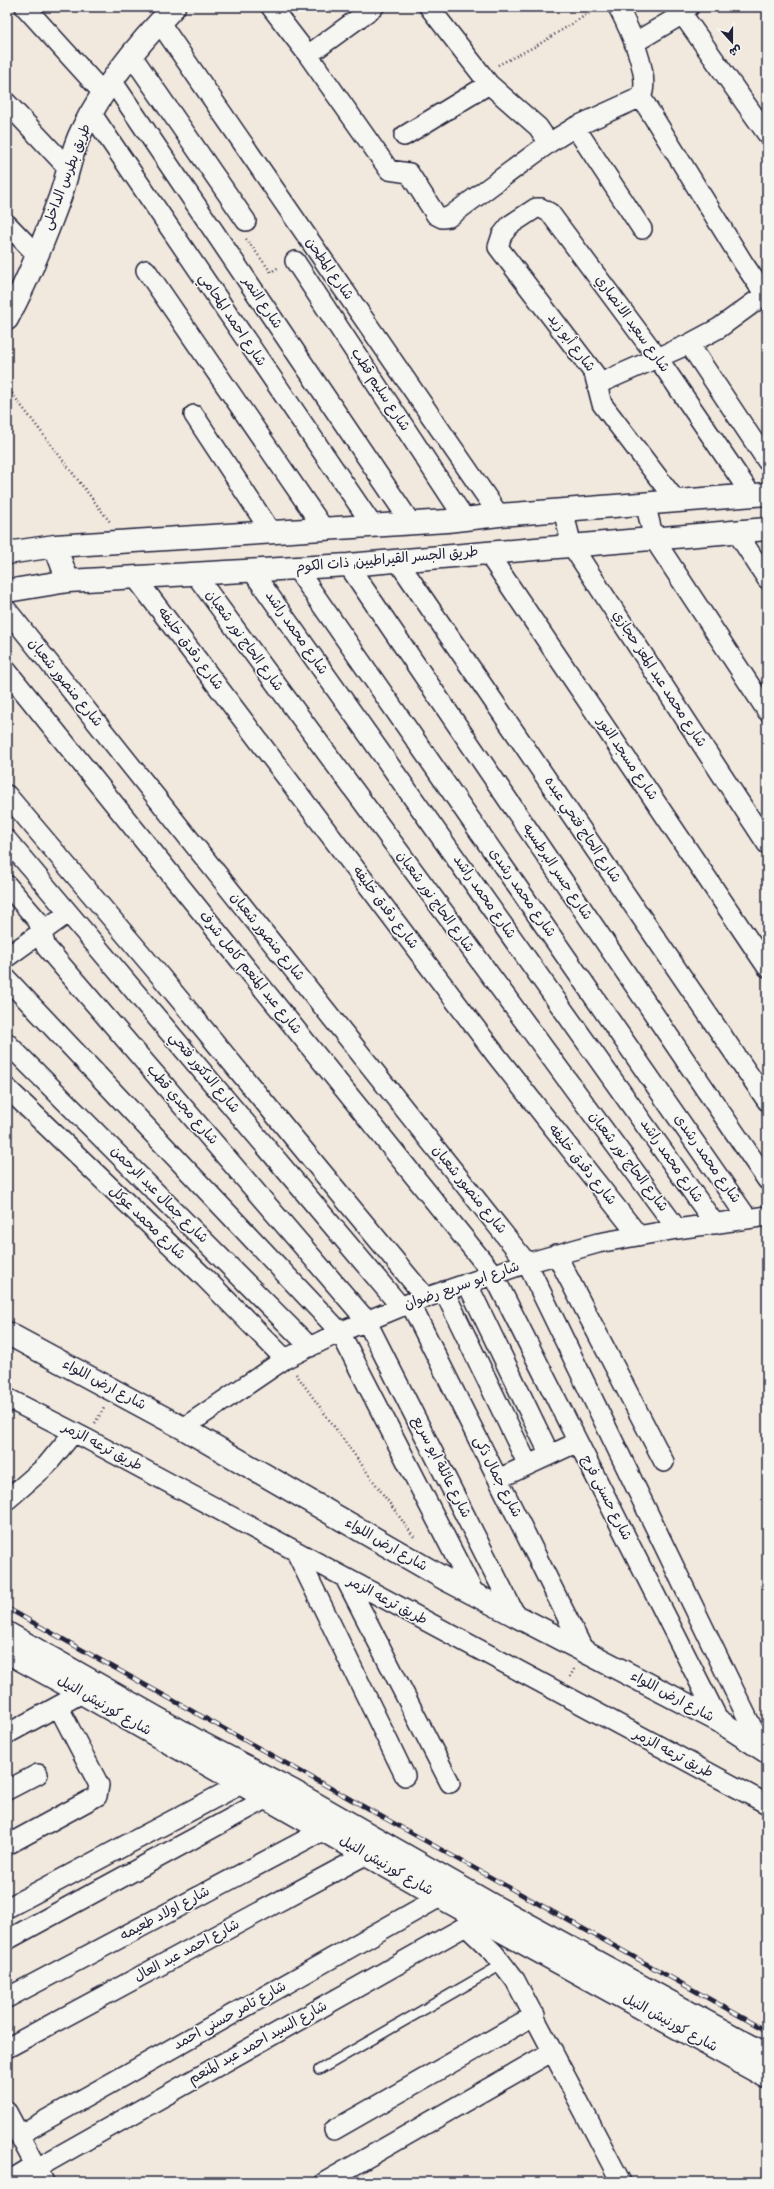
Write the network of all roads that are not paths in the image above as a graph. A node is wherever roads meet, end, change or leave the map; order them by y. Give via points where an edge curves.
1 (25, 7) edge
2 (271, 7) edge
3 (374, 7) edge
4 (429, 7) edge
5 (618, 7) edge
6 (685, 9) edge
7 (167, 12) edge
8 (634, 43) junction
9 (308, 55) junction
10 (132, 56) junction
11 (485, 79) junction
12 (108, 88) junction
13 (640, 97) junction
14 (7, 103) edge
15 (92, 114) junction
16 (575, 127) junction
17 (767, 134) edge
18 (404, 136) dead end
19 (549, 142) junction
20 (68, 168) junction
21 (246, 221) road end
22 (7, 224) edge
23 (642, 229) dead end
24 (498, 247) joint
25 (37, 255) junction
26 (295, 261) road end
27 (146, 270) dead end
28 (766, 294) edge
29 (8, 312) edge
30 (689, 344) junction
31 (657, 357) junction
32 (598, 384) junction
33 (194, 415) dead end
34 (767, 460) edge
35 (759, 495) edge
36 (676, 501) junction
37 (645, 503) junction
38 (563, 510) junction
39 (499, 515) junction
40 (456, 520) junction
41 (411, 523) junction
42 (372, 526) junction
43 (324, 529) junction
44 (767, 529) edge
45 (736, 531) junction
46 (271, 532) junction
47 (654, 539) junction
48 (55, 546) junction
49 (572, 546) junction
50 (487, 552) junction
51 (7, 553) edge
52 (455, 555) junction
53 (397, 560) junction
54 (348, 565) junction
55 (296, 568) junction
56 (252, 570) junction
57 (195, 574) junction
58 (136, 578) junction
59 (767, 579) edge
60 (68, 582) junction
61 (7, 591) edge
62 (7, 610) edge
63 (7, 671) edge
64 (767, 711) edge
65 (7, 795) edge
66 (7, 840) edge
67 (767, 844) edge
68 (7, 885) edge
69 (68, 913) junction
70 (41, 934) junction
71 (10, 948) edge
72 (767, 967) edge
73 (7, 979) edge
74 (7, 1043) edge
75 (7, 1088) edge
76 (767, 1101) edge
77 (767, 1180) edge
78 (767, 1216) edge
79 (748, 1219) junction
80 (715, 1224) junction
81 (677, 1229) junction
82 (638, 1235) junction
83 (556, 1254) junction
84 (527, 1263) junction
85 (493, 1274) junction
86 (467, 1283) junction
87 (444, 1291) junction
88 (412, 1303) junction
89 (366, 1320) junction
90 (340, 1332) junction
91 (7, 1333) edge
92 (310, 1347) junction
93 (286, 1359) junction
94 (7, 1398) edge
95 (183, 1428) junction
96 (80, 1435) junction
97 (578, 1442) junction
98 (550, 1455) junction
99 (664, 1462) dead end
100 (528, 1465) junction
101 (498, 1479) junction
102 (7, 1500) edge
103 (296, 1552) junction
104 (345, 1578) junction
105 (474, 1593) junction
106 (515, 1614) junction
107 (7, 1633) edge
108 (584, 1651) junction
109 (7, 1652) edge
110 (82, 1693) junction
111 (58, 1706) junction
112 (718, 1721) junction
113 (7, 1734) edge
114 (765, 1751) edge
115 (38, 1774) dead end
116 (404, 1776) dead end
117 (450, 1783) dead end
118 (241, 1784) junction
119 (7, 1790) edge
120 (268, 1798) junction
121 (767, 1804) edge
122 (324, 1830) junction
123 (7, 1845) edge
124 (367, 1854) junction
125 (440, 1897) junction
126 (7, 1908) edge
127 (473, 1922) junction
128 (7, 1940) edge
129 (503, 1964) junction
130 (7, 1998) edge
131 (535, 2015) junction
132 (7, 2048) edge
133 (553, 2050) junction
134 (767, 2055) edge
135 (319, 2070) dead end
136 (767, 2077) edge
137 (11, 2122) edge
138 (334, 2130) dead end
139 (38, 2172) edge
140 (7, 2182) edge
141 (325, 2182) edge
142 (621, 2182) edge

1 - 12 street, شارع النمر
2 - 9 street
3 - 9 street
4 - 11 street
5 - 8 street
6 - 8 street
6 - 17 street
7 - 10 street, طريق بطرس الداخلى
7 - 39 street, شارع المطحن
8 - 13 street via 644,86
9 - 19 street via 390,170 409,173 436,215 442,218 449,217
10 - 12 street, طريق بطرس الداخلى
10 - 21 street
11 - 18 street
11 - 19 street via 538,127
12 - 15 street, طريق بطرس الداخلى
12 - 41 street, شارع النمر
13 - 16 street
13 - 28 street via 744,264
14 - 20 street
15 - 20 street, طريق بطرس الداخلى via 81,131
15 - 42 street, شارع احمد المحامي
16 - 19 street
16 - 23 street
20 - 25 street, طريق بطرس الداخلى
22 - 25 street
24 - 31 street, شارع سعيد الانصاري via 502,235 510,225 536,208 550,213
24 - 32 street, شارع أبو زيد via 594,373
25 - 29 street, طريق بطرس الداخلى via 22,292
26 - 40 street, شارع سليم قطب
27 - 43 street
28 - 30 street via 719,328
30 - 31 street
30 - 34 street
31 - 32 street
31 - 35 street, شارع سعيد الانصاري
32 - 36 street, شارع أبو زيد via 597,391 602,404
33 - 46 street
35 - 36 street
36 - 37 street
37 - 38 street
37 - 47 street
38 - 39 street
38 - 49 street, شارع محمد عبد المعز حجازي
39 - 40 street
40 - 41 street
40 - 52 street
41 - 42 street
42 - 43 street
43 - 46 street
44 - 45 street, طريق الجسر القيراطيين, ذات الكوم
45 - 47 street, طريق الجسر القيراطيين, ذات الكوم
45 - 59 street
46 - 48 street
47 - 49 street, طريق الجسر القيراطيين, ذات الكوم
47 - 64 street
48 - 51 street
48 - 60 street
49 - 50 street, طريق الجسر القيراطيين, ذات الكوم
49 - 67 street, شارع محمد عبد المعز حجازي
50 - 52 street, طريق الجسر القيراطيين, ذات الكوم
50 - 72 street, شارع مسجد النور
52 - 53 street, طريق الجسر القيراطيين, ذات الكوم
53 - 54 street, طريق الجسر القيراطيين, ذات الكوم
53 - 76 street, شارع الحاج فتحي عبده
54 - 55 street, طريق الجسر القيراطيين, ذات الكوم
54 - 77 street, شارع جسر البرطسيه
55 - 56 street, طريق الجسر القيراطيين, ذات الكوم
55 - 79 street, شارع محمد رشدى
56 - 57 street, طريق الجسر القيراطيين, ذات الكوم
56 - 80 street, شارع محمد راشد
57 - 58 street, طريق الجسر القيراطيين, ذات الكوم
57 - 81 street, شارع الحاج نور شعبان
58 - 60 street, طريق الجسر القيراطيين, ذات الكوم
58 - 82 street, شارع دقدق خليفه via 496,1055
60 - 61 street, طريق الجسر القيراطيين, ذات الكوم
62 - 84 street, شارع منصور شعبان
63 - 85 street, شارع عبد المنعم كامل شرف
65 - 88 street via 156,970
66 - 69 street, شارع الدكتور فتحي
68 - 70 street, شارع مجدي قطب via 38,921
69 - 70 street
69 - 88 street, شارع الدكتور فتحي
70 - 71 street
70 - 89 street, شارع مجدي قطب via 51,953
73 - 90 street
74 - 92 street, شارع جمال عبد الرحمن
75 - 93 street, شارع محمد عوكل
78 - 79 street, شارع ابو سريع رضوان
79 - 80 street, شارع ابو سريع رضوان
80 - 81 street, شارع ابو سريع رضوان
81 - 82 street, شارع ابو سريع رضوان
82 - 83 street, شارع ابو سريع رضوان
83 - 84 street, شارع ابو سريع رضوان
83 - 99 street
84 - 85 street, شارع ابو سريع رضوان
84 - 114 street, شارع منصور شعبان
85 - 86 street, شارع ابو سريع رضوان
85 - 97 street, شارع حسنى فرج
86 - 87 street, شارع ابو سريع رضوان
86 - 98 street
87 - 88 street, شارع ابو سريع رضوان
87 - 100 street
88 - 89 street, شارع ابو سريع رضوان
88 - 101 street, شارع جمال ذكى
89 - 90 street, شارع ابو سريع رضوان
89 - 106 street, شارع عائلة ابو سريع
90 - 92 street, شارع ابو سريع رضوان
90 - 105 street
91 - 95 street, شارع ارض اللواء
92 - 93 street, شارع ابو سريع رضوان
93 - 95 street, شارع ابو سريع رضوان
94 - 96 street, طريق ترعه الزمر
95 - 105 street, شارع ارض اللواء via 445,1579
96 - 102 street
96 - 103 street, طريق ترعه الزمر
97 - 98 street
97 - 112 street, شارع حسنى فرج
98 - 100 street
100 - 101 street
101 - 108 street, شارع جمال ذكى
103 - 104 street, طريق ترعه الزمر
103 - 116 street
104 - 117 street
104 - 121 street, طريق ترعه الزمر
105 - 106 street, شارع ارض اللواء
106 - 108 street, شارع ارض اللواء
107 - 134 street, شارع كورنيش النيل via 201,1743 293,1791 492,1905
108 - 112 street, شارع ارض اللواء
109 - 110 street, شارع كورنيش النيل
110 - 111 street
110 - 118 street, شارع كورنيش النيل
111 - 113 street
111 - 123 street via 99,1785 97,1796
112 - 114 street, شارع ارض اللواء
115 - 119 street
118 - 120 street, شارع كورنيش النيل
118 - 126 street
120 - 122 street, شارع كورنيش النيل
120 - 128 street
122 - 124 street, شارع كورنيش النيل
122 - 130 street, شارع اولاد طعيمه
124 - 125 street, شارع كورنيش النيل
124 - 132 street, شارع احمد عبد العال
125 - 127 street, شارع كورنيش النيل
125 - 137 street, شارع تامر حسنى احمد
127 - 129 street
127 - 136 street, شارع كورنيش النيل
127 - 139 street, شارع السيد احمد عبد المنعم
129 - 131 street
129 - 135 lane
131 - 133 street
131 - 138 street
133 - 141 street
133 - 142 street
137 - 139 street
139 - 140 street, شارع السيد احمد عبد المنعم

